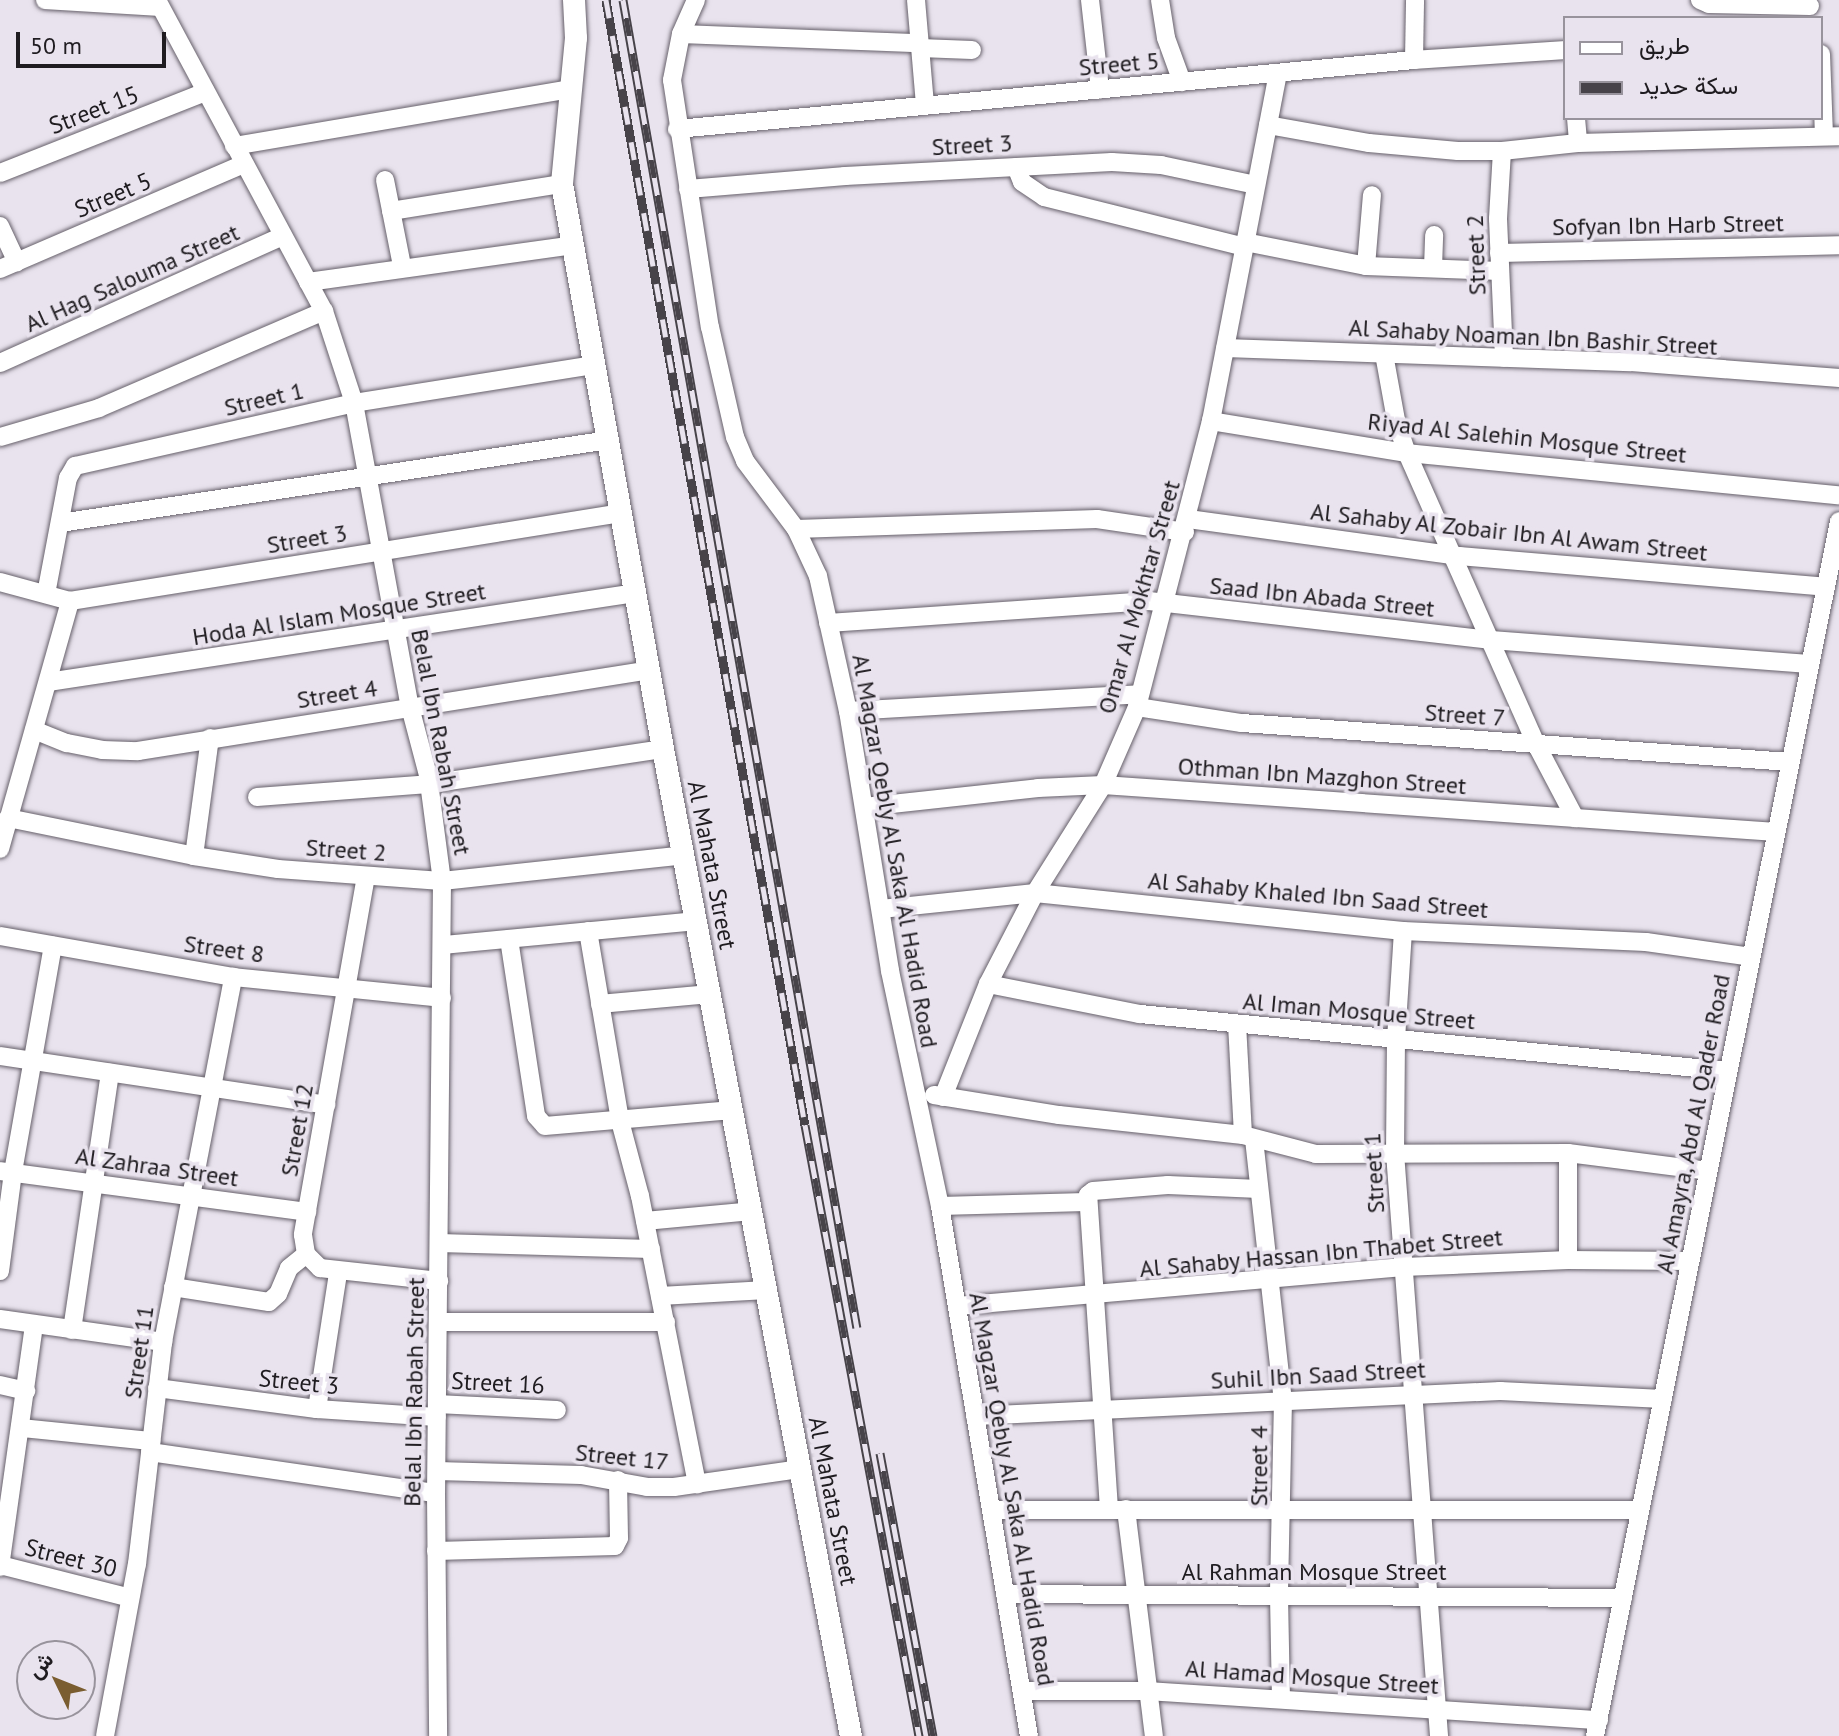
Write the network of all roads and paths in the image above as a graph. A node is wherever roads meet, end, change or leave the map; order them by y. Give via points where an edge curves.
1 (45, 0) edge
2 (574, 0) edge
3 (696, 0) edge
4 (916, 0) edge
5 (1090, 0) edge
6 (1160, 0) edge
7 (1415, 0) edge
8 (1700, 0) edge
9 (158, 4) edge
10 (1810, 8) edge
11 (681, 34) junction
12 (920, 46) junction
13 (972, 50) dead end
14 (1563, 50) edge
15 (1414, 60) junction
16 (1823, 69) edge
17 (1278, 73) junction
18 (1182, 82) junction
19 (571, 89) junction
20 (1100, 89) junction
21 (206, 92) junction
22 (925, 106) junction
23 (1576, 120) edge
24 (1268, 125) junction
25 (677, 129) junction
26 (1832, 136) edge
27 (1578, 143) junction
28 (234, 146) junction
29 (1502, 151) junction
30 (244, 164) junction
31 (1016, 167) junction
32 (0, 173) edge
33 (385, 180) dead end
34 (562, 184) junction
35 (1256, 185) junction
36 (688, 189) junction
37 (1372, 195) dead end
38 (391, 211) junction
39 (0, 226) edge
40 (1434, 235) dead end
41 (283, 236) junction
42 (573, 245) junction
43 (1245, 245) junction
44 (1839, 245) edge
45 (1499, 262) junction
46 (9, 266) edge
47 (402, 266) junction
48 (1366, 266) junction
49 (1433, 268) junction
50 (308, 282) junction
51 (324, 311) junction
52 (1225, 348) junction
53 (1384, 354) junction
54 (1504, 358) junction
55 (0, 363) edge
56 (595, 365) junction
57 (1839, 378) edge
58 (354, 403) junction
59 (1211, 421) junction
60 (0, 437) edge
61 (609, 440) junction
62 (1407, 453) junction
63 (367, 477) junction
64 (1839, 495) edge
65 (622, 513) junction
66 (1839, 521) edge
67 (60, 523) junction
68 (1186, 526) junction
69 (796, 529) junction
70 (381, 551) junction
71 (1451, 555) junction
72 (0, 582) edge
73 (1826, 587) junction
74 (636, 593) junction
75 (46, 594) junction
76 (70, 601) junction
77 (1165, 604) junction
78 (828, 623) junction
79 (395, 630) junction
80 (1490, 640) junction
81 (1810, 664) junction
82 (650, 670) junction
83 (48, 682) junction
84 (1139, 701) junction
85 (410, 707) junction
86 (848, 711) junction
87 (34, 730) junction
88 (210, 738) junction
89 (1536, 744) junction
90 (663, 749) junction
91 (1790, 762) junction
92 (429, 784) junction
93 (1103, 785) junction
94 (257, 797) dead end
95 (864, 807) junction
96 (8, 818) junction
97 (1575, 818) junction
98 (1776, 832) junction
99 (0, 849) edge
100 (684, 855) junction
101 (194, 856) junction
102 (366, 876) junction
103 (442, 881) junction
104 (1035, 893) junction
105 (881, 909) junction
106 (696, 921) junction
107 (588, 931) junction
108 (1403, 931) junction
109 (0, 936) edge
110 (509, 939) junction
111 (443, 945) junction
112 (53, 946) junction
113 (1751, 957) junction
114 (233, 977) junction
115 (988, 984) junction
116 (346, 988) junction
117 (710, 994) junction
118 (442, 998) junction
119 (600, 1004) junction
120 (1237, 1024) junction
121 (1396, 1039) junction
122 (0, 1056) edge
123 (33, 1061) junction
124 (1728, 1071) junction
125 (110, 1073) junction
126 (212, 1088) junction
127 (916, 1092) junction
128 (943, 1097) junction
129 (326, 1105) junction
130 (732, 1110) junction
131 (620, 1121) junction
132 (1248, 1137) junction
133 (1395, 1153) junction
134 (1568, 1153) junction
135 (6, 1171) edge
136 (1708, 1171) junction
137 (92, 1182) junction
138 (1259, 1189) junction
139 (191, 1197) junction
140 (1086, 1202) junction
141 (940, 1206) junction
142 (752, 1211) junction
143 (307, 1212) junction
144 (645, 1221) junction
145 (439, 1243) junction
146 (651, 1249) junction
147 (306, 1254) junction
148 (1568, 1260) junction
149 (1690, 1261) junction
150 (1403, 1267) junction
151 (0, 1271) edge
152 (338, 1273) junction
153 (1269, 1278) junction
154 (439, 1281) junction
155 (173, 1287) junction
156 (767, 1290) junction
157 (660, 1296) junction
158 (1094, 1297) junction
159 (957, 1306) junction
160 (0, 1319) edge
161 (438, 1322) junction
162 (666, 1322) junction
163 (34, 1326) junction
164 (72, 1330) junction
165 (163, 1342) junction
166 (0, 1385) edge
167 (157, 1388) junction
168 (26, 1391) junction
169 (1416, 1393) junction
170 (1663, 1399) junction
171 (1283, 1400) junction
172 (317, 1409) junction
173 (437, 1410) junction
174 (557, 1410) dead end
175 (1099, 1410) junction
176 (975, 1416) junction
177 (22, 1428) junction
178 (150, 1446) junction
179 (801, 1469) junction
180 (437, 1471) junction
181 (618, 1480) junction
182 (697, 1484) junction
183 (436, 1493) junction
184 (1423, 1508) junction
185 (1117, 1509) junction
186 (1283, 1509) junction
187 (991, 1510) junction
188 (1640, 1510) junction
189 (436, 1551) junction
190 (0, 1566) edge
191 (1005, 1594) junction
192 (1136, 1595) junction
193 (1279, 1596) junction
194 (1429, 1597) junction
195 (130, 1598) junction
196 (1623, 1598) junction
197 (1022, 1691) junction
198 (1147, 1691) junction
199 (1281, 1699) junction
200 (1437, 1709) junction
201 (1597, 1728) edge
202 (105, 1736) edge
203 (438, 1736) edge
204 (851, 1736) edge
205 (1029, 1736) edge
206 (1154, 1736) edge
207 (1439, 1736) edge

1 - 9 street
2 - 19 street, Al Mahata Street
3 - 11 street, Al Magzar Qebly Al Saka Al Hadid Road
4 - 12 street
5 - 20 street
6 - 18 street via 1166,38
7 - 15 street
8 - 10 street
9 - 21 street, Belal Ibn Rabah Street
11 - 12 street
11 - 25 street, Al Magzar Qebly Al Saka Al Hadid Road via 672,80
12 - 13 street
12 - 22 street
14 - 15 street, Street 5
15 - 17 street, Street 5
16 - 26 street
17 - 18 street, Street 5
17 - 24 street, Omar Al Mokhtar Street
18 - 20 street, Street 5
19 - 28 street
19 - 34 street, Al Mahata Street
20 - 22 street, Street 5
21 - 28 street, Belal Ibn Rabah Street
21 - 32 street, Street 15
22 - 25 street, Street 5
23 - 27 street
24 - 29 street via 1384,145
24 - 35 street, Omar Al Mokhtar Street
25 - 36 street, Al Magzar Qebly Al Saka Al Hadid Road
26 - 27 street
27 - 29 street
28 - 30 street, Belal Ibn Rabah Street
29 - 45 street, Street 2
30 - 41 street, Belal Ibn Rabah Street
30 - 46 street, Street 5
31 - 35 street, Street 3 via 1161,165
31 - 36 street, Street 3
31 - 43 street, Sofyan Ibn Harb Street via 1022,182 1044,197
33 - 38 street
34 - 38 street
34 - 42 street, Al Mahata Street
35 - 43 street, Omar Al Mokhtar Street
36 - 69 street, Al Magzar Qebly Al Saka Al Hadid Road via 710,327 735,437 759,484
37 - 48 street
38 - 47 street
39 - 46 street
40 - 49 street
41 - 50 street, Belal Ibn Rabah Street
41 - 55 street, Al Hag Salouma Street
42 - 47 street
42 - 56 street, Al Mahata Street
43 - 48 street, Sofyan Ibn Harb Street
43 - 52 street, Omar Al Mokhtar Street
44 - 45 street, Sofyan Ibn Harb Street
45 - 49 street, Sofyan Ibn Harb Street
45 - 54 street, Street 2
47 - 50 street
48 - 49 street, Sofyan Ibn Harb Street
50 - 51 street, Belal Ibn Rabah Street
51 - 58 street, Belal Ibn Rabah Street
51 - 60 street via 99,408
52 - 53 street, Al Sahaby Noaman Ibn Bashir Street
52 - 59 street, Omar Al Mokhtar Street
53 - 54 street, Al Sahaby Noaman Ibn Bashir Street
53 - 62 street
54 - 57 street, Al Sahaby Noaman Ibn Bashir Street
56 - 58 street, Street 1
56 - 61 street, Al Mahata Street
58 - 63 street, Belal Ibn Rabah Street
58 - 67 street, Street 1 via 75,466
59 - 62 street, Riyad Al Salehin Mosque Street
59 - 68 street, Omar Al Mokhtar Street
61 - 63 street
61 - 65 street, Al Mahata Street
62 - 64 street, Riyad Al Salehin Mosque Street
62 - 71 street
63 - 67 street
63 - 70 street, Belal Ibn Rabah Street
65 - 70 street, Street 3
65 - 74 street, Al Mahata Street
66 - 73 street, Al Amayra, Abd Al Qader Road
67 - 75 street, Street 1
68 - 69 street, Al Sahaby Al Zobair Ibn Al Awam Street via 1069,519
68 - 71 street, Al Sahaby Al Zobair Ibn Al Awam Street
68 - 77 street, Omar Al Mokhtar Street
69 - 78 street, Al Magzar Qebly Al Saka Al Hadid Road via 818,576
70 - 76 street, Street 3
70 - 79 street, Belal Ibn Rabah Street
71 - 73 street, Al Sahaby Al Zobair Ibn Al Awam Street
71 - 80 street
72 - 75 street, Street 3
73 - 81 street, Al Amayra, Abd Al Qader Road
74 - 79 street, Hoda Al Islam Mosque Street
74 - 82 street, Al Mahata Street
75 - 76 street, Street 3
76 - 83 street
77 - 78 street, Saad Ibn Abada Street via 1132,600
77 - 80 street, Saad Ibn Abada Street
77 - 84 street, Omar Al Mokhtar Street
78 - 86 street, Al Magzar Qebly Al Saka Al Hadid Road
79 - 83 street, Hoda Al Islam Mosque Street
79 - 85 street, Belal Ibn Rabah Street
80 - 81 street, Saad Ibn Abada Street
80 - 89 street
81 - 91 street, Al Amayra, Abd Al Qader Road
82 - 85 street, Street 4
82 - 90 street, Al Mahata Street
83 - 87 street
84 - 86 street, Street 7
84 - 89 street, Street 7 via 1242,723
84 - 93 street, Omar Al Mokhtar Street
85 - 88 street, Street 4
85 - 92 street, Belal Ibn Rabah Street
86 - 95 street, Al Magzar Qebly Al Saka Al Hadid Road
87 - 88 street, Street 4 via 102,750 138,751
87 - 96 street
88 - 101 street
89 - 91 street, Street 7
89 - 97 street
90 - 92 street
90 - 100 street, Al Mahata Street
91 - 98 street, Al Amayra, Abd Al Qader Road
92 - 94 street
92 - 103 street, Belal Ibn Rabah Street
93 - 95 street, Othman Ibn Mazghon Street
93 - 97 street, Othman Ibn Mazghon Street
93 - 104 street, Omar Al Mokhtar Street
95 - 105 street, Al Magzar Qebly Al Saka Al Hadid Road
96 - 99 street
96 - 101 street, Street 2
97 - 98 street, Othman Ibn Mazghon Street
98 - 113 street, Al Amayra, Abd Al Qader Road
100 - 103 street, Street 2
100 - 106 street, Al Mahata Street
101 - 102 street, Street 2
102 - 103 street, Street 2
102 - 116 street, Street 12
103 - 111 street, Belal Ibn Rabah Street
104 - 105 street, Al Sahaby Khaled Ibn Saad Street
104 - 108 street, Al Sahaby Khaled Ibn Saad Street
104 - 115 street, Omar Al Mokhtar Street
105 - 127 street, Al Magzar Qebly Al Saka Al Hadid Road
106 - 107 street
106 - 117 street, Al Mahata Street
107 - 110 street
107 - 119 street
108 - 113 street, Al Sahaby Khaled Ibn Saad Street via 1646,942
108 - 121 street, Street 1
109 - 112 street, Street 8
110 - 111 street
110 - 131 street via 540,1122 550,1128
111 - 118 street, Belal Ibn Rabah Street
112 - 114 street, Street 8
112 - 123 street
113 - 124 street, Al Amayra, Abd Al Qader Road
114 - 116 street, Street 8
114 - 126 street, Street 11
115 - 120 street, Al Iman Mosque Street via 1126,1012
115 - 128 street, Omar Al Mokhtar Street
116 - 118 street, Street 8
116 - 129 street, Street 12
117 - 119 street
117 - 130 street, Al Mahata Street
118 - 145 street, Belal Ibn Rabah Street
119 - 131 street
120 - 121 street, Al Iman Mosque Street
120 - 132 street, Street 4
121 - 124 street, Al Iman Mosque Street
121 - 133 street, Street 1
122 - 123 street
123 - 125 street
123 - 135 street
124 - 136 street, Al Amayra, Abd Al Qader Road
125 - 126 street
125 - 137 street
126 - 129 street
126 - 139 street, Street 11
127 - 128 street
127 - 141 street, Al Magzar Qebly Al Saka Al Hadid Road
128 - 132 street
129 - 143 street, Street 12
130 - 131 street
130 - 142 street, Al Mahata Street
131 - 144 street
132 - 133 street via 1316,1154
132 - 138 street, Street 4
133 - 134 street
133 - 150 street, Street 1
134 - 136 street
134 - 148 street
135 - 137 street, Al Zahraa Street
135 - 151 street
136 - 149 street, Al Amayra, Abd Al Qader Road
137 - 139 street, Al Zahraa Street
137 - 164 street
138 - 140 street via 1155,1186 1093,1191
138 - 153 street, Street 4
139 - 143 street, Al Zahraa Street
139 - 155 street, Street 11
140 - 141 street
140 - 158 street
141 - 159 street, Al Magzar Qebly Al Saka Al Hadid Road
142 - 144 street
142 - 156 street, Al Mahata Street
143 - 147 street, Street 12
144 - 146 street
145 - 146 street
145 - 154 street, Belal Ibn Rabah Street
146 - 157 street
147 - 152 street via 320,1268
147 - 155 street via 289,1268 269,1302
148 - 149 street, Al Sahaby Hassan Ibn Thabet Street
148 - 150 street, Al Sahaby Hassan Ibn Thabet Street
149 - 170 street, Al Amayra, Abd Al Qader Road
150 - 153 street, Al Sahaby Hassan Ibn Thabet Street
150 - 169 street, Street 1
152 - 154 street
152 - 172 street
153 - 158 street, Al Sahaby Hassan Ibn Thabet Street
153 - 171 street, Street 4
154 - 161 street, Belal Ibn Rabah Street
155 - 165 street, Street 11
156 - 157 street
156 - 179 street, Al Mahata Street
157 - 162 street
158 - 159 street, Al Sahaby Hassan Ibn Thabet Street
158 - 175 street
159 - 176 street, Al Magzar Qebly Al Saka Al Hadid Road
160 - 163 street
161 - 162 street
161 - 173 street, Belal Ibn Rabah Street
162 - 182 street
163 - 164 street
163 - 168 street
164 - 165 street
165 - 167 street, Street 11
166 - 168 street
167 - 172 street, Street 3
167 - 178 street, Street 11
168 - 177 street
169 - 170 street, Suhil Ibn Saad Street via 1500,1391
169 - 171 street, Suhil Ibn Saad Street
169 - 184 street, Street 1
170 - 188 street, Al Amayra, Abd Al Qader Road
171 - 175 street, Suhil Ibn Saad Street
171 - 186 street, Street 4
172 - 173 street, Street 3
173 - 174 street, Street 16
173 - 180 street, Belal Ibn Rabah Street
175 - 176 street, Suhil Ibn Saad Street
175 - 185 street
176 - 187 street, Al Magzar Qebly Al Saka Al Hadid Road
177 - 178 street
177 - 190 street
178 - 183 street
178 - 195 street, Street 11
179 - 182 street, Street 17
179 - 204 street, Al Mahata Street
180 - 181 street, Street 17
180 - 183 street, Belal Ibn Rabah Street
181 - 182 street, Street 17 via 647,1487
181 - 189 street via 615,1546
183 - 189 street, Belal Ibn Rabah Street
184 - 186 street
184 - 188 street
184 - 194 street, Street 1
185 - 186 street
185 - 187 street
185 - 192 street
186 - 193 street, Street 4
187 - 191 street, Al Magzar Qebly Al Saka Al Hadid Road
188 - 196 street, Al Amayra, Abd Al Qader Road
189 - 203 street, Belal Ibn Rabah Street
190 - 195 street, Street 30
191 - 192 street, Al Rahman Mosque Street
191 - 197 street, Al Magzar Qebly Al Saka Al Hadid Road
192 - 193 street, Al Rahman Mosque Street
192 - 198 street
193 - 194 street, Al Rahman Mosque Street
193 - 199 street, Street 4
194 - 196 street, Al Rahman Mosque Street
194 - 200 street, Street 1
195 - 202 street, Street 11
196 - 201 street, Al Amayra, Abd Al Qader Road
197 - 198 street, Al Hamad Mosque Street
197 - 205 street, Al Magzar Qebly Al Saka Al Hadid Road
198 - 199 street, Al Hamad Mosque Street
198 - 206 street
199 - 200 street, Al Hamad Mosque Street
200 - 201 street, Al Hamad Mosque Street
200 - 207 street, Street 1

